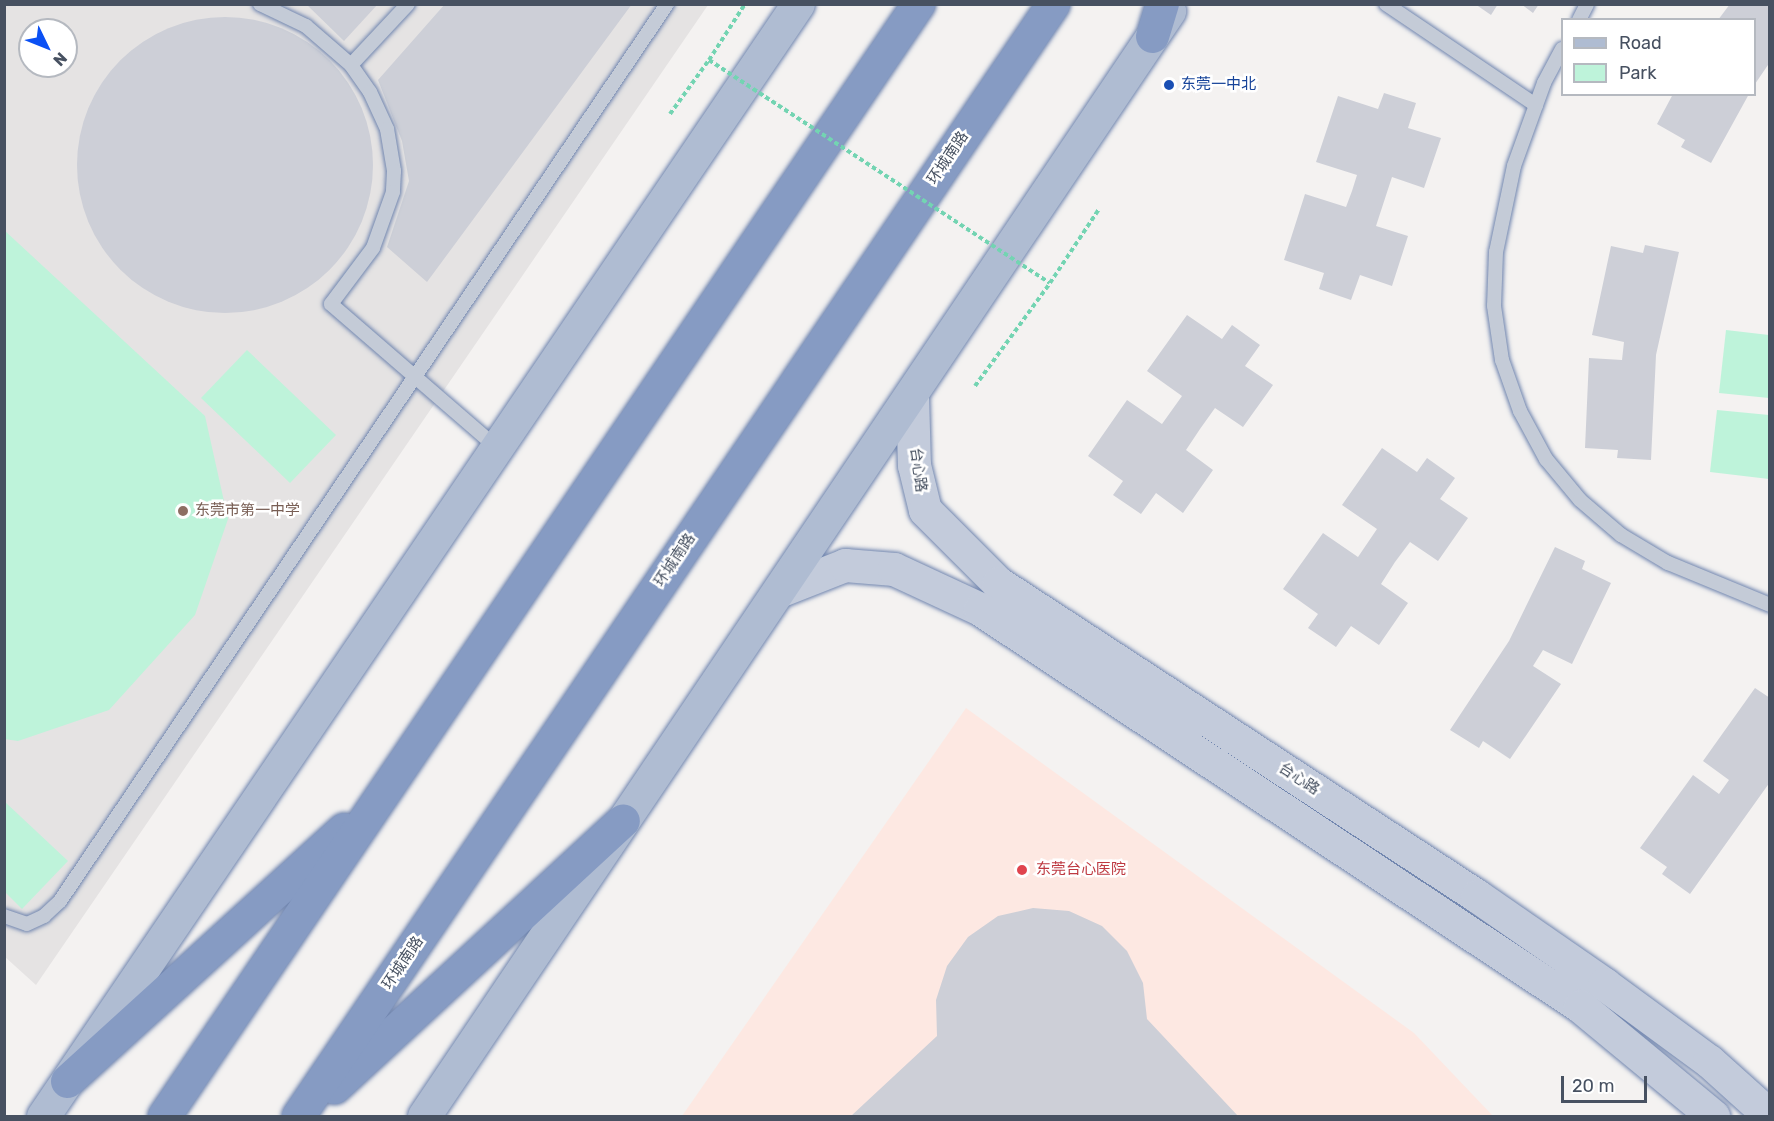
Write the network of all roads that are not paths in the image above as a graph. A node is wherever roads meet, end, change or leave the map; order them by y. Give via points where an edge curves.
1 (260, 4) edge
2 (408, 4) edge
3 (667, 4) edge
4 (798, 4) edge
5 (918, 4) edge
6 (1053, 4) edge
7 (1162, 4) edge
8 (1173, 4) edge
9 (1386, 4) edge
10 (1587, 4) edge
11 (1580, 18) edge
12 (1152, 36) junction
13 (1561, 53) edge
14 (351, 65) junction
15 (1536, 105) junction
16 (414, 380) junction
17 (912, 395) junction
18 (496, 447) junction
19 (779, 591) junction
20 (1770, 605) edge
21 (383, 793) junction
22 (622, 820) junction
23 (4, 916) edge
24 (67, 1081) junction
25 (43, 1116) edge
26 (164, 1116) edge
27 (300, 1116) edge
28 (424, 1116) edge
29 (1713, 1116) edge
30 (1770, 1116) edge

1 - 14 lane via 306,26
2 - 14 lane
3 - 16 lane
4 - 18 main road
5 - 21 highway
6 - 27 highway, 环城南路
7 - 12 highway
8 - 12 main road
9 - 15 lane
10 - 11 lane
12 - 17 main road
13 - 15 lane
14 - 16 lane via 370,92 387,129 393,192 373,248 331,304
15 - 20 lane via 1514,165 1496,252 1497,327 1502,360 1520,411 1546,459 1580,500 1621,536 1668,563
16 - 18 lane
16 - 23 lane via 60,902 45,916 27,924
17 - 19 main road
17 - 30 main road, 台心路 via 914,465 925,510 998,583 1526,930 1709,1061
18 - 24 main road
19 - 22 main road
19 - 29 main road via 845,565 894,569 980,609 1580,1006
21 - 24 highway
21 - 26 highway
22 - 27 highway
22 - 28 main road
24 - 25 main road

